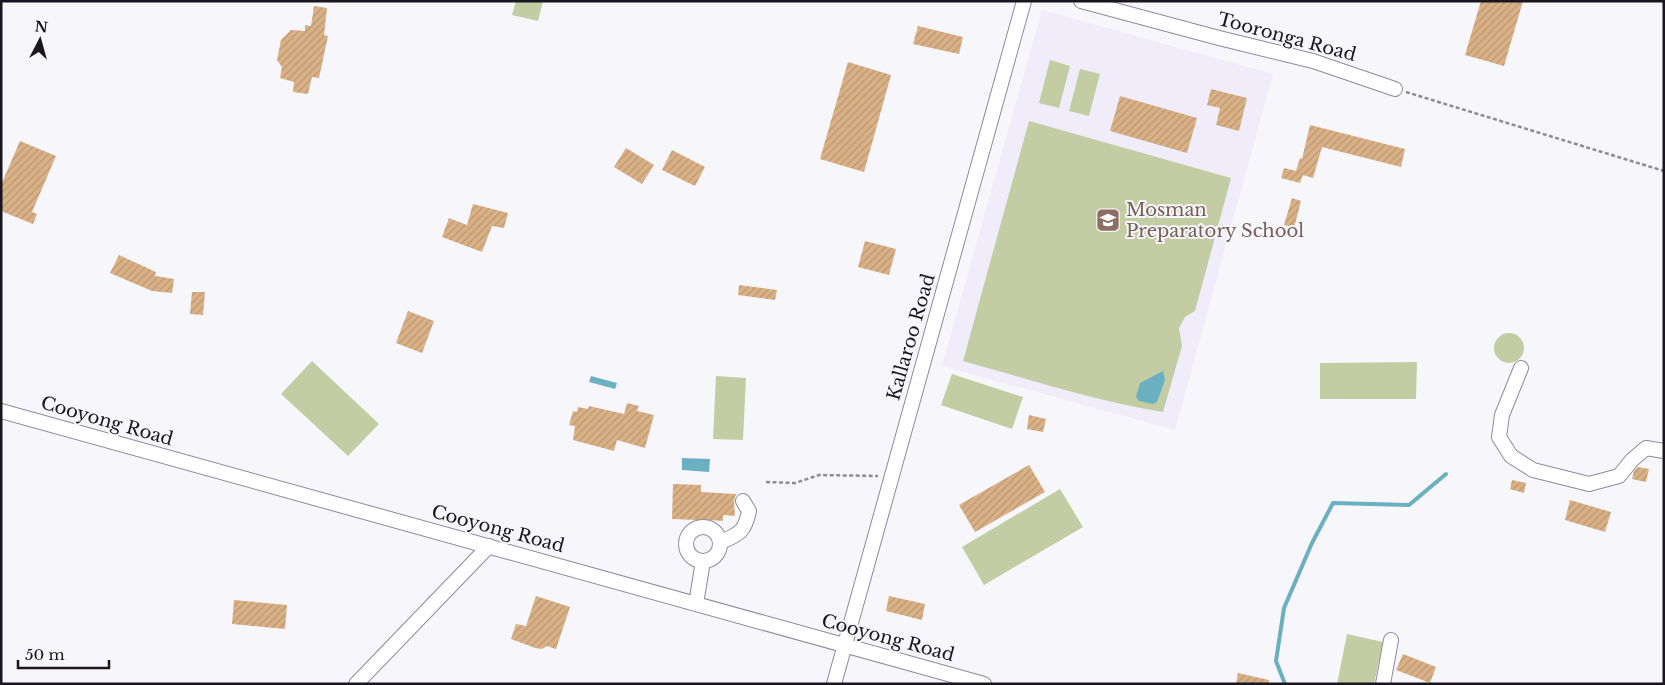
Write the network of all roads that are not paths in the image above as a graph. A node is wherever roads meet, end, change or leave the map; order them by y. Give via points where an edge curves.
1 (1024, 1) edge
2 (1081, 1) edge
3 (1395, 89) road end
4 (1521, 368) dead end
5 (1, 411) edge
6 (1664, 451) edge
7 (743, 501) dead end
8 (721, 542) junction
9 (488, 546) junction
10 (703, 561) junction
11 (696, 604) junction
12 (1391, 640) dead end
13 (844, 645) junction
14 (356, 684) edge
15 (834, 684) edge
16 (984, 684) edge
17 (1383, 684) edge

1 - 13 street, Kallaroo Road
2 - 3 street, Tooronga Road via 1313,61
4 - 6 street via 1502,416 1499,437 1511,456 1533,470 1589,484 1619,476 1646,448
5 - 9 street, Cooyong Road
7 - 8 street via 749,511 741,533
8 - 10 street via 719,552
8 - 10 street via 718,534 708,527 699,527 687,536 686,547 693,558
9 - 11 street, Cooyong Road
9 - 14 street
10 - 11 street
11 - 13 street, Cooyong Road
12 - 17 street
13 - 15 street, Kallaroo Road
13 - 16 street, Cooyong Road

